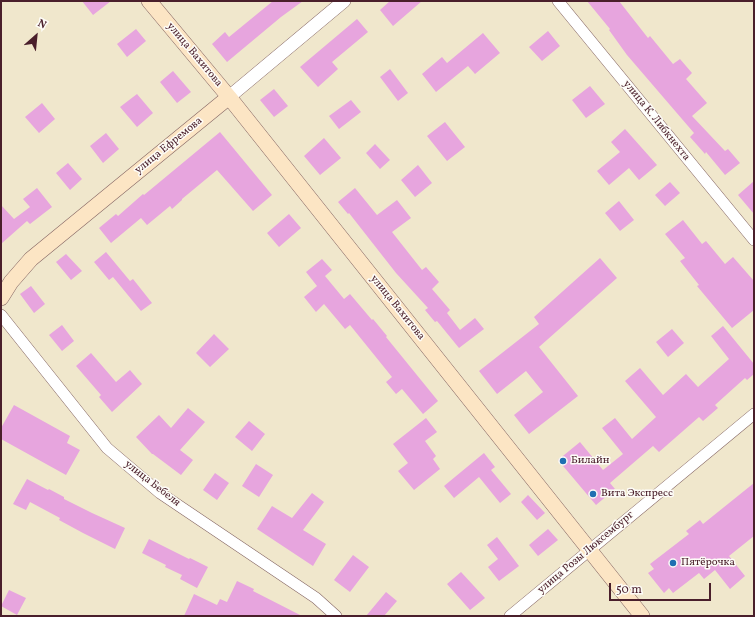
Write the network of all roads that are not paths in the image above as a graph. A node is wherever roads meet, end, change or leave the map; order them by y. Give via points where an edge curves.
1 (149, 1) edge
2 (344, 1) edge
3 (558, 1) edge
4 (229, 97) junction
5 (754, 240) edge
6 (1, 298) edge
7 (1, 316) edge
8 (754, 414) edge
9 (590, 549) junction
10 (336, 616) edge
11 (510, 616) edge
12 (642, 616) edge

1 - 4 main road, улица Вахитова
2 - 4 street, улица Ефремова
3 - 5 street, улица К. Либкнехта
4 - 6 main road, улица Ефремова via 31,259
4 - 9 main road, улица Вахитова
7 - 10 street, улица Бебеля via 107,448 160,493 316,598
8 - 9 street, улица Розы Люксембург
9 - 11 street, улица Розы Люксембург
9 - 12 main road, улица Вахитова

